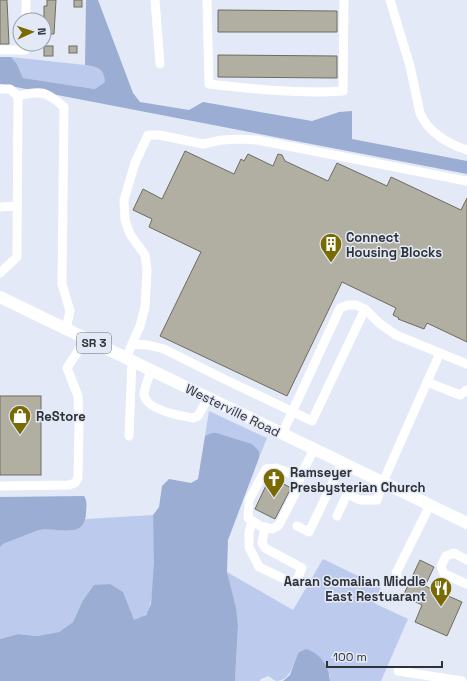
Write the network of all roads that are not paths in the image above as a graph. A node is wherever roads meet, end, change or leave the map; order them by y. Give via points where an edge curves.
1 (26, 0) edge
2 (155, 0) edge
3 (207, 0) edge
4 (344, 0) edge
5 (390, 0) edge
6 (26, 12) edge
7 (12, 49) edge
8 (0, 50) edge
9 (160, 64) dead end
10 (0, 89) edge
11 (18, 96) junction
12 (467, 150) edge
13 (467, 181) edge
14 (17, 206) junction
15 (0, 207) edge
16 (0, 273) edge
17 (0, 297) edge
18 (365, 309) junction
19 (66, 329) junction
20 (86, 339) junction
21 (132, 344) junction
22 (440, 353) junction
23 (129, 360) junction
24 (467, 364) edge
25 (151, 370) junction
26 (427, 382) junction
27 (467, 390) edge
28 (208, 398) junction
29 (292, 411) junction
30 (282, 434) junction
31 (129, 436) dead end
32 (314, 449) junction
33 (342, 463) junction
34 (300, 477) junction
35 (383, 482) junction
36 (1, 486) dead end
37 (430, 505) junction
38 (337, 516) dead end
39 (252, 521) junction
40 (467, 523) edge
41 (297, 526) dead end
42 (265, 527) junction
43 (467, 560) edge
44 (398, 583) dead end
45 (467, 584) edge
46 (398, 671) dead end
47 (462, 681) edge

1 - 6 street
2 - 9 street
3 - 4 street via 209,84 250,89 328,92 343,91
5 - 12 street via 423,120 444,139
7 - 8 street
10 - 11 street via 10,90
11 - 14 street
11 - 19 street via 35,92 51,96 64,107 62,284 70,311
13 - 21 street via 257,140 222,140 203,144 148,135 135,163 124,200 125,220 130,234 145,255 147,270 145,307
14 - 15 street
14 - 16 street via 17,257
17 - 19 main road, Westerville Road / SR 3
18 - 22 street via 396,335
18 - 29 street via 356,304 340,308
18 - 29 street via 312,421
19 - 20 main road, Westerville Road / SR 3
20 - 23 main road, Westerville Road / SR 3
20 - 36 street via 67,368 78,396 78,478 75,483 69,485
21 - 23 street
21 - 29 street via 164,349
22 - 24 street
22 - 26 street
23 - 25 main road, Westerville Road / SR 3
23 - 31 street
25 - 28 main road, Westerville Road / SR 3
25 - 28 street via 144,393 148,404 193,418 198,416
26 - 27 street via 460,395
26 - 35 street
28 - 30 main road, Westerville Road / SR 3
29 - 30 street
30 - 32 main road, Westerville Road / SR 3
32 - 33 main road, Westerville Road / SR 3
32 - 34 street
33 - 35 main road, Westerville Road / SR 3
33 - 41 street via 309,532
34 - 39 street via 276,468 266,469 249,500 248,518
34 - 42 street via 298,488 279,525 272,529
35 - 37 main road, Westerville Road / SR 3
35 - 38 street via 377,500 360,500 347,494
37 - 40 main road, Westerville Road / SR 3
37 - 44 street via 396,573
39 - 42 street
39 - 42 street via 248,547 259,567 295,584 302,568 265,548 262,543
43 - 45 street via 454,553 446,556 441,566 444,574
46 - 47 street

